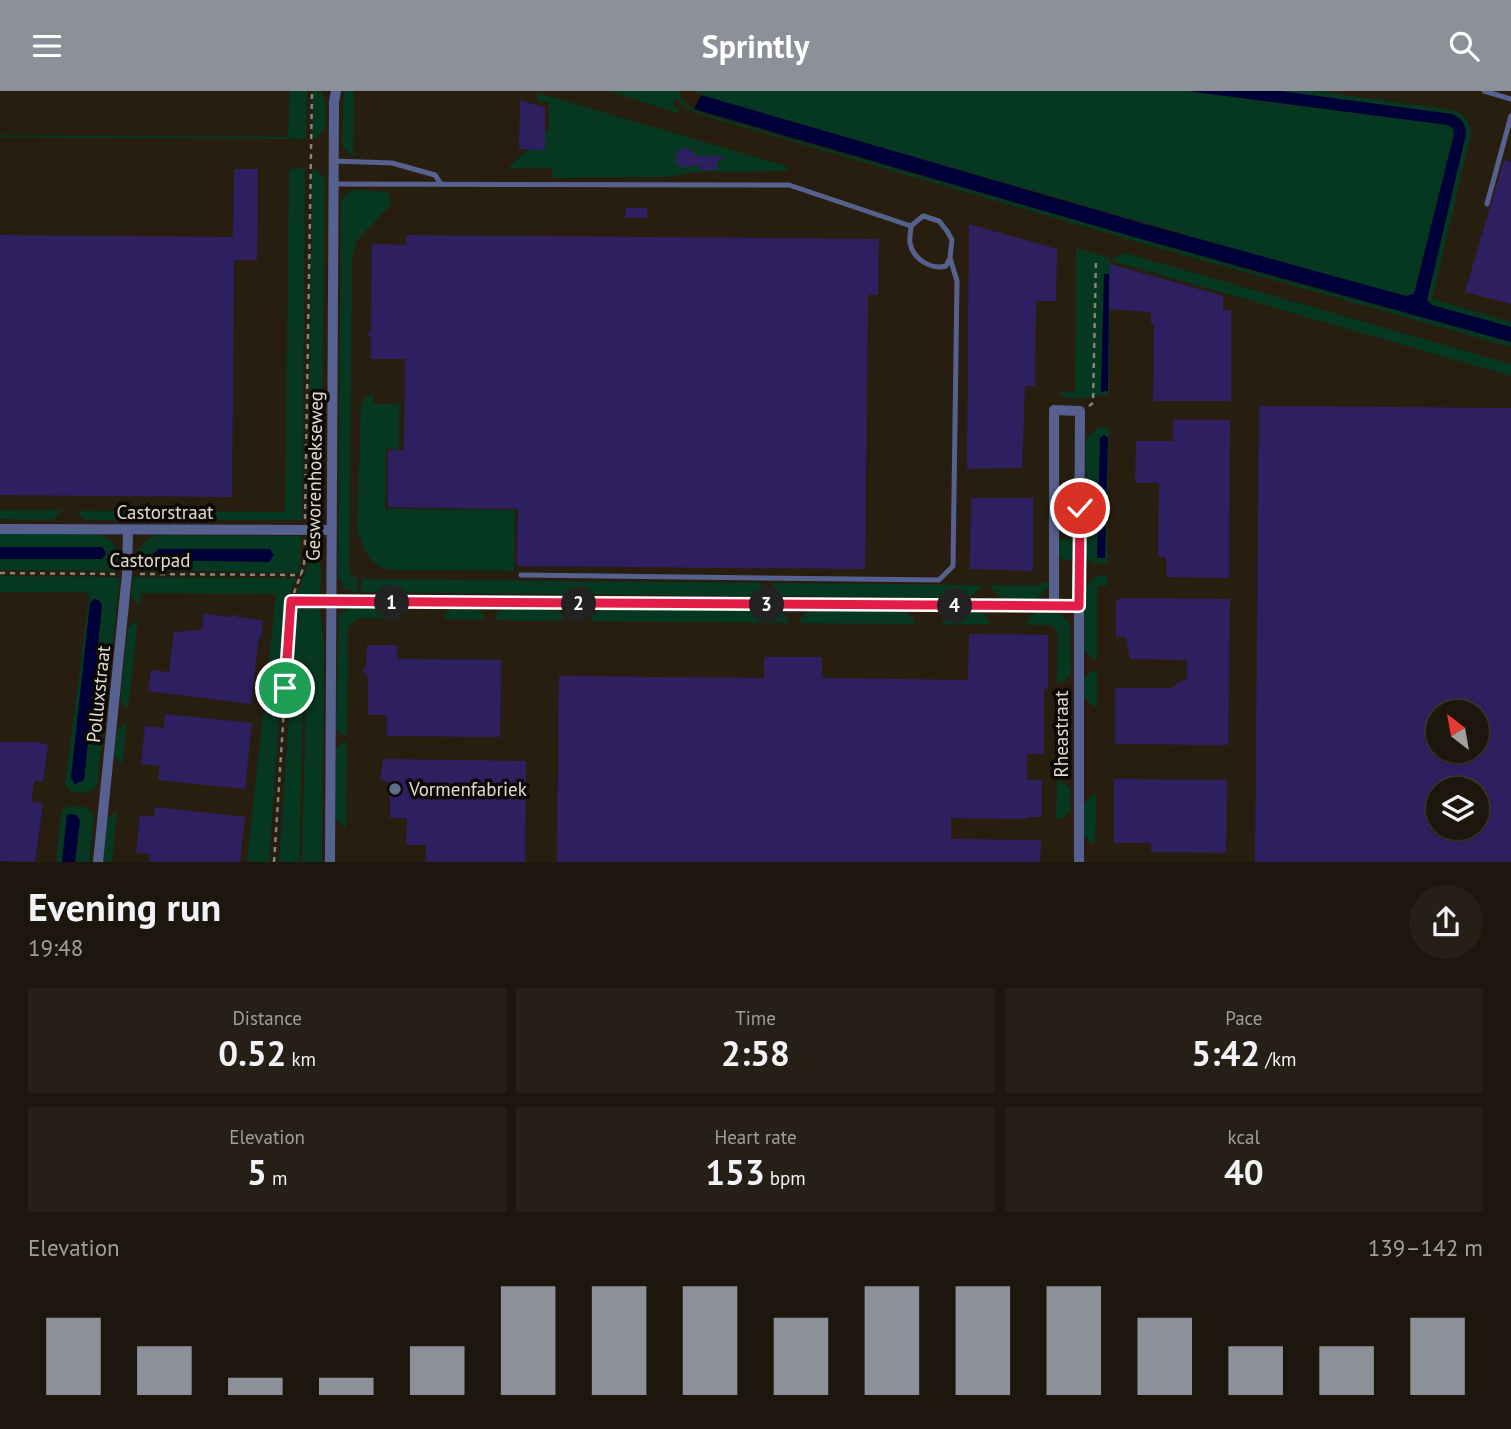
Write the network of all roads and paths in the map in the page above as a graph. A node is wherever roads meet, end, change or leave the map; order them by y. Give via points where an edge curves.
1 (312, 91) edge
2 (336, 91) edge
3 (1484, 91) edge
4 (1511, 99) edge
5 (1511, 116) edge
6 (334, 161) junction
7 (335, 184) junction
8 (440, 184) junction
9 (1487, 204) dead end
10 (911, 226) junction
11 (950, 258) junction
12 (1096, 259) dead end
13 (1080, 411) junction
14 (0, 529) edge
15 (305, 529) junction
16 (128, 530) junction
17 (331, 530) junction
18 (0, 573) edge
19 (127, 574) junction
20 (301, 575) junction
21 (521, 575) dead end
22 (291, 601) junction
23 (331, 602) junction
24 (1054, 606) junction
25 (1079, 606) junction
26 (99, 862) edge
27 (274, 862) edge
28 (330, 862) edge
29 (1079, 862) edge

1 - 15 path, Gesworenhoekseweg
2 - 6 street, Gesworenhoekseweg
3 - 4 lane
5 - 9 lane
6 - 7 street, Gesworenhoekseweg
6 - 8 lane via 391,163 435,175
7 - 8 lane
7 - 17 street, Gesworenhoekseweg
8 - 10 lane via 789,185
10 - 11 lane via 923,216 939,221 952,240
10 - 11 lane via 910,244 920,261 938,268 946,266
11 - 21 lane via 957,281 953,566 939,580
12 - 13 path via 1093,404
13 - 24 street via 1054,410
13 - 25 street, Rheastraat
14 - 16 street, Castorstraat
15 - 16 street, Castorstraat
15 - 17 street, Castorstraat
15 - 20 path, Gesworenhoekseweg
16 - 19 street, Polluxstraat
17 - 23 street, Gesworenhoekseweg
18 - 19 path, Castorpad
19 - 20 path, Castorpad
19 - 26 street, Polluxstraat
20 - 22 path, Gesworenhoekseweg
22 - 23 path
22 - 27 path, Gesworenhoekseweg
23 - 24 street
23 - 28 street, Gesworenhoekseweg
24 - 25 street
25 - 29 street, Rheastraat

